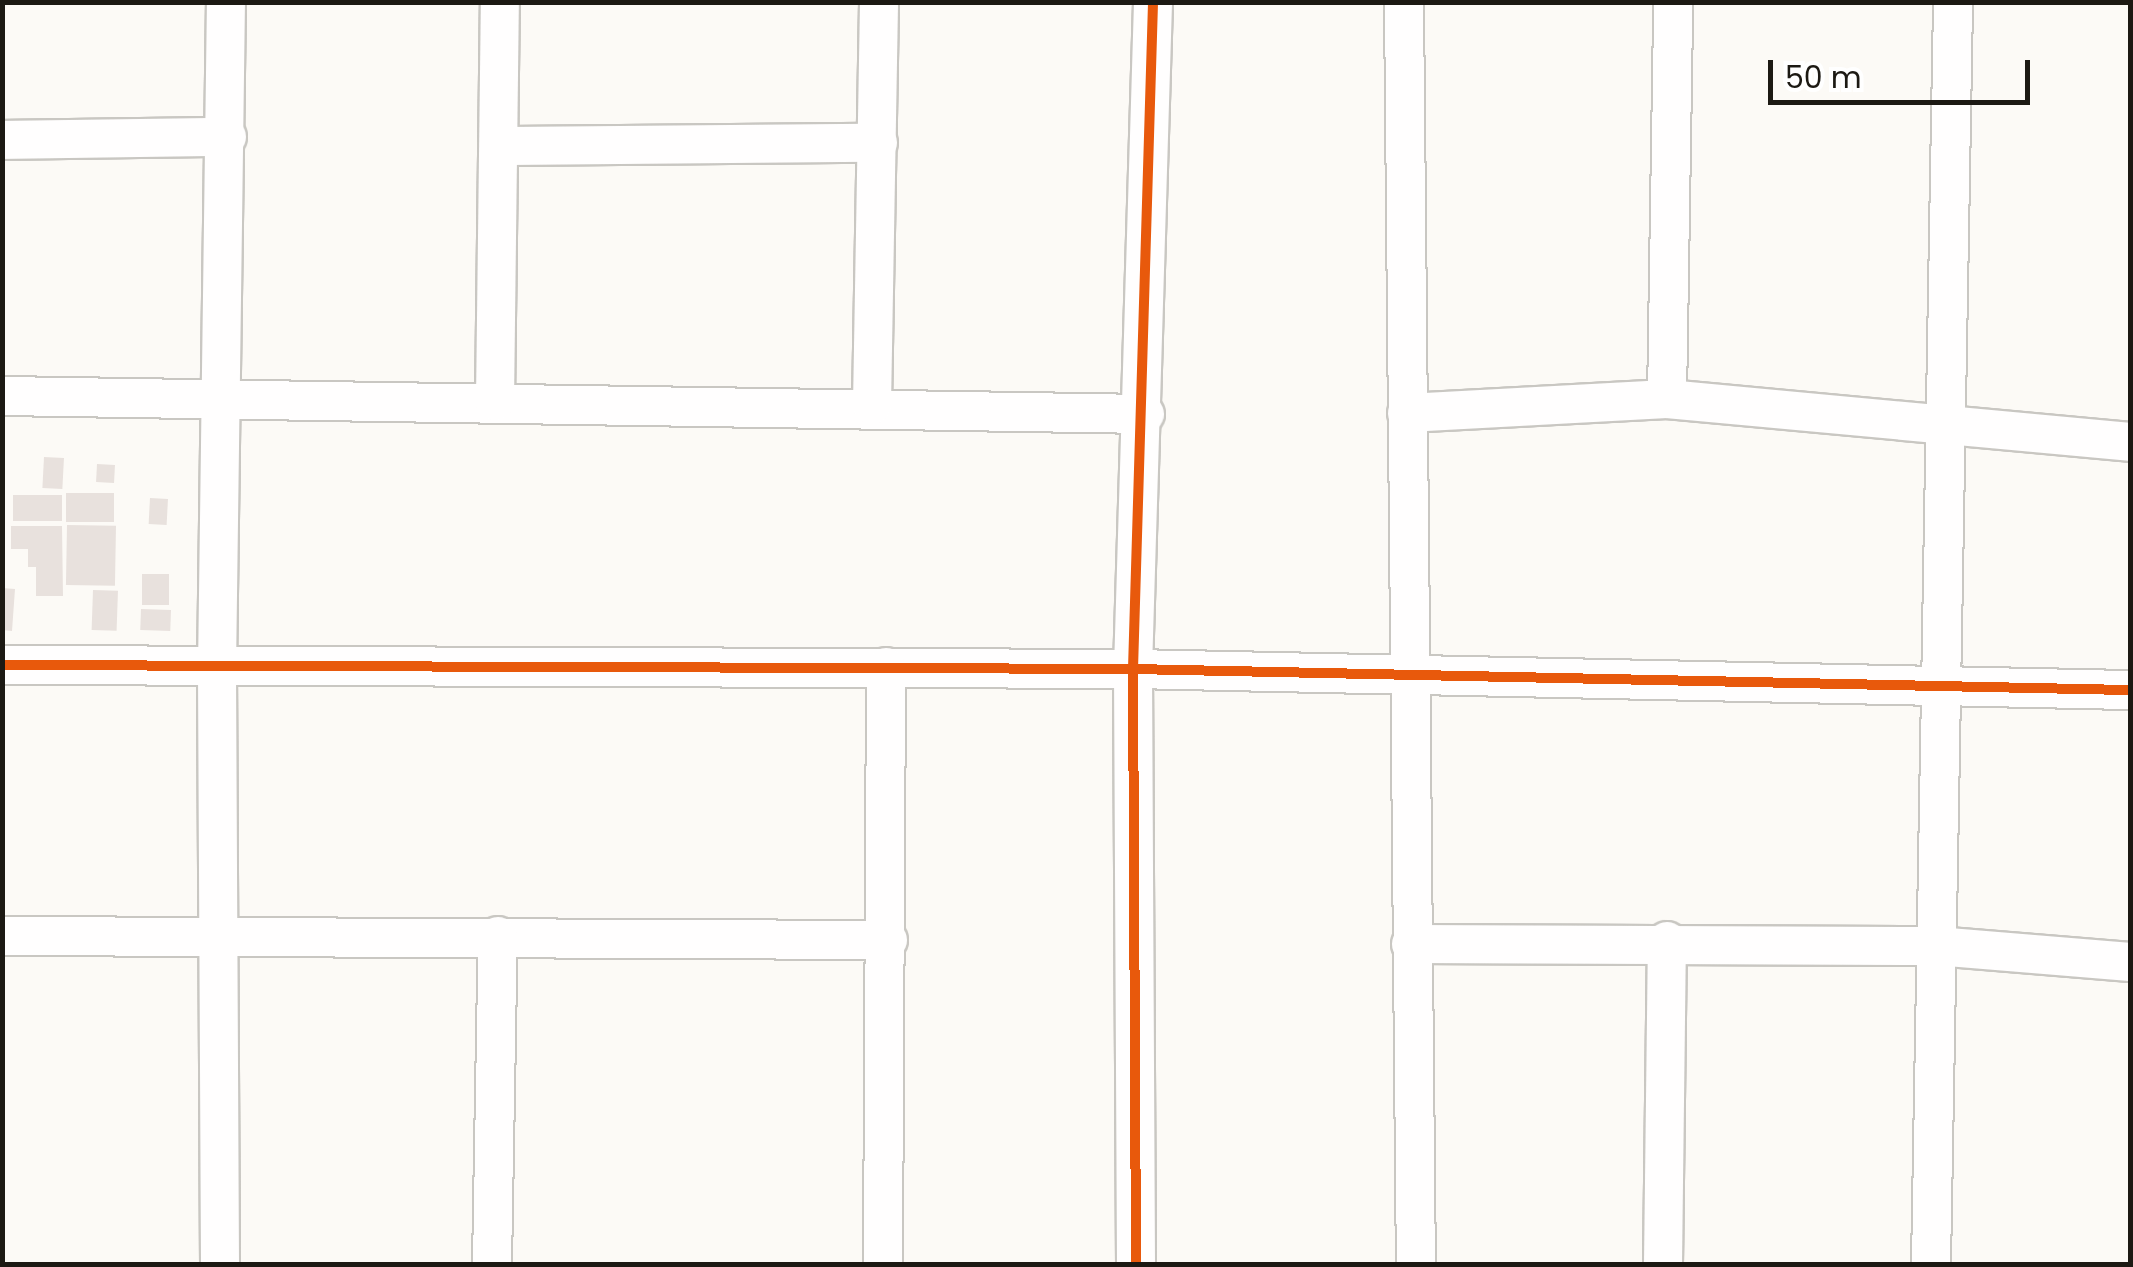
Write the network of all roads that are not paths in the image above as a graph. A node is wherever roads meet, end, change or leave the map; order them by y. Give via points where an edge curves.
1 (226, 2) edge
2 (500, 2) edge
3 (879, 2) edge
4 (1153, 2) edge
5 (1404, 2) edge
6 (1673, 2) edge
7 (1954, 2) edge
8 (227, 137) junction
9 (2, 140) edge
10 (878, 142) junction
11 (500, 146) junction
12 (2, 396) edge
13 (220, 399) junction
14 (1667, 399) junction
15 (495, 401) junction
16 (872, 405) junction
17 (1407, 412) junction
18 (1145, 414) junction
19 (1948, 426) junction
20 (2130, 442) edge
21 (2, 664) edge
22 (886, 668) junction
23 (217, 669) junction
24 (1133, 669) junction
25 (1412, 676) junction
26 (1938, 689) junction
27 (2130, 690) edge
28 (2, 936) edge
29 (498, 936) junction
30 (888, 940) junction
31 (222, 942) junction
32 (1667, 942) junction
33 (1411, 944) junction
34 (1936, 946) junction
35 (2130, 962) edge
36 (220, 1264) edge
37 (492, 1264) edge
38 (883, 1264) edge
39 (1136, 1264) edge
40 (1416, 1264) edge
41 (1664, 1264) edge
42 (1930, 1264) edge

1 - 8 street
2 - 11 street
3 - 10 street
4 - 18 street
5 - 17 street
6 - 14 street
7 - 19 street
8 - 9 street
8 - 13 street
10 - 11 street
10 - 16 street
11 - 15 street
12 - 13 street
13 - 15 street
13 - 23 street
14 - 17 street
14 - 19 street
15 - 16 street
16 - 18 street
17 - 25 street
18 - 24 street
19 - 20 street
19 - 26 street
21 - 23 street
22 - 23 street
22 - 24 street
22 - 30 street
23 - 31 street
24 - 25 street
24 - 39 street
25 - 26 street
25 - 33 street
26 - 27 street
26 - 34 street
28 - 31 street
29 - 30 street
29 - 31 street
29 - 37 street
30 - 38 street
31 - 36 street
32 - 33 street
32 - 34 street
32 - 41 street
33 - 40 street
34 - 35 street
34 - 42 street

